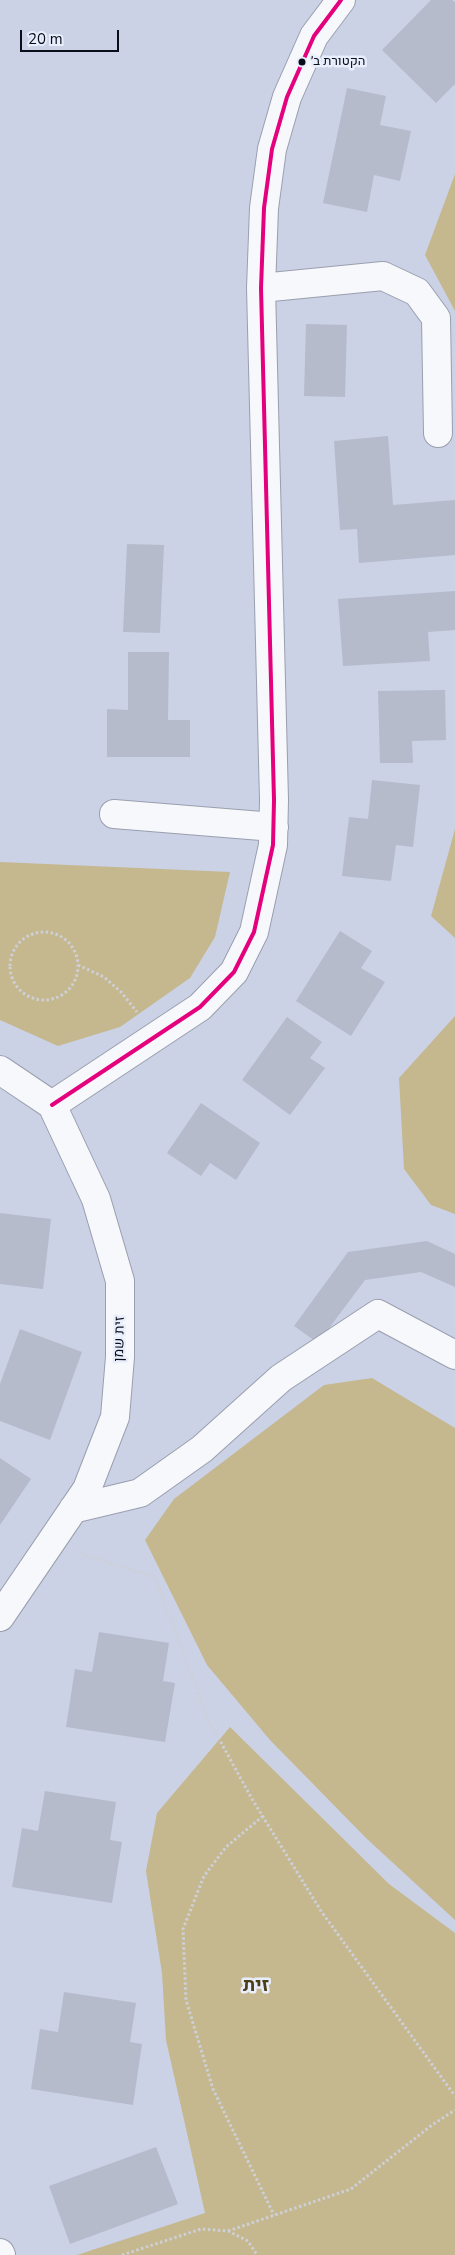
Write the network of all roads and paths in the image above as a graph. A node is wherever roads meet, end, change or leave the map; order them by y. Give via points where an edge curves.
1 (341, 0) edge
2 (261, 288) junction
3 (438, 433) dead end
4 (114, 814) dead end
5 (274, 827) junction
6 (78, 965) junction
7 (155, 1037) junction
8 (0, 1070) edge
9 (52, 1105) junction
10 (455, 1354) edge
11 (73, 1508) junction
12 (50, 1544) junction
13 (0, 1617) edge
14 (263, 1816) junction
15 (455, 2096) edge
16 (455, 2110) edge
17 (274, 2215) junction
18 (228, 2231) junction
19 (122, 2255) edge
20 (257, 2255) edge

1 - 2 street via 314,36 287,97 272,148 264,208
2 - 3 street via 383,276 417,292 436,318
2 - 5 street
4 - 5 street
5 - 7 street via 254,932 234,972 200,1007
6 - 6 path via 72,948 64,939 43,932 32,934 14,949 10,972 20,991 42,1000 61,995 70,987
6 - 7 path via 104,977 121,992
7 - 9 street
8 - 9 street
9 - 11 street, זית שמן via 96,1199 120,1281 120,1357 115,1417 87,1489
10 - 11 street via 378,1314 281,1378 202,1449 140,1493
11 - 12 street, זית שמן
12 - 13 street, זית שמן
12 - 14 path via 155,1577 207,1717
14 - 15 path via 321,1910
14 - 17 path via 226,1847 204,1876 184,1929 186,2000 212,2089
16 - 17 path via 351,2189
17 - 18 path
18 - 19 path via 201,2229
18 - 20 path via 248,2241

